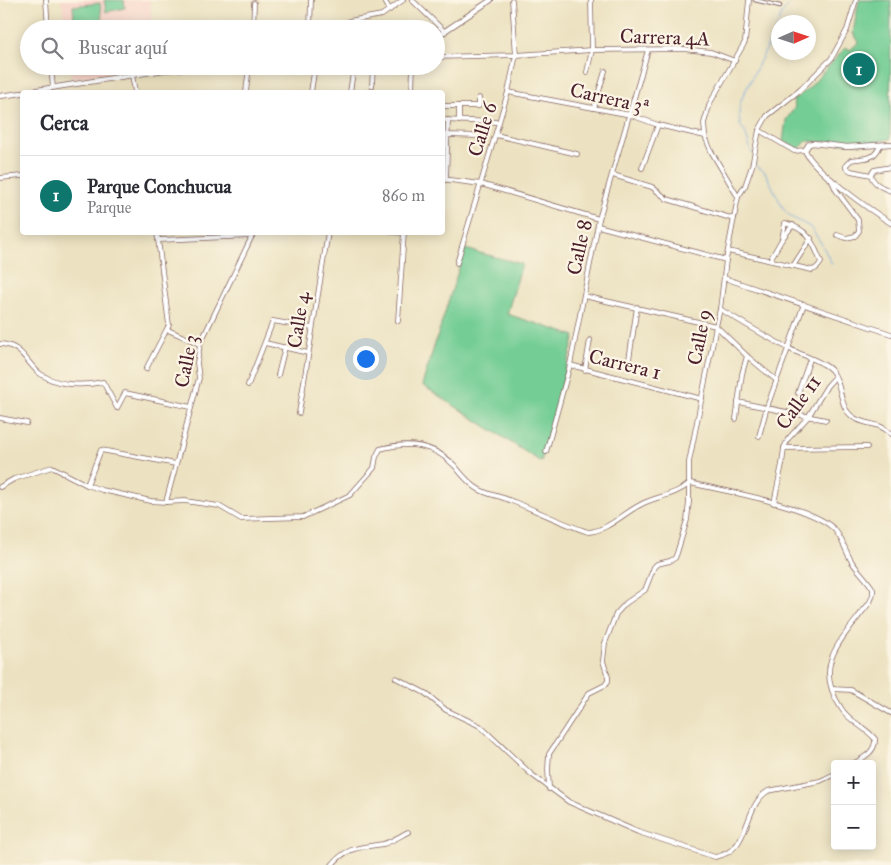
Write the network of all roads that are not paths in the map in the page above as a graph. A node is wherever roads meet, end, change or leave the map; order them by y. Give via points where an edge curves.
1 (46, 0) edge
2 (310, 0) edge
3 (384, 0) edge
4 (403, 0) edge
5 (412, 0) edge
6 (491, 0) edge
7 (512, 0) edge
8 (591, 0) edge
9 (749, 0) edge
10 (755, 0) edge
11 (856, 0) edge
12 (254, 3) dead end
13 (780, 6) dead end
14 (390, 10) junction
15 (47, 20) edge
16 (253, 20) edge
17 (310, 20) edge
18 (354, 20) edge
19 (433, 20) edge
20 (445, 32) edge
21 (592, 50) junction
22 (648, 50) junction
23 (516, 55) junction
24 (445, 57) edge
25 (735, 61) junction
26 (605, 71) dead end
27 (587, 72) dead end
28 (52, 75) edge
29 (132, 75) joint
30 (248, 75) edge
31 (314, 75) edge
32 (353, 75) edge
33 (373, 75) edge
34 (413, 75) edge
35 (372, 86) dead end
36 (53, 88) junction
37 (41, 90) edge
38 (135, 90) edge
39 (246, 90) edge
40 (311, 90) edge
41 (350, 90) edge
42 (412, 90) edge
43 (508, 92) junction
44 (20, 94) edge
45 (0, 96) edge
46 (479, 98) dead end
47 (445, 106) edge
48 (459, 106) junction
49 (594, 108) junction
50 (630, 115) junction
51 (448, 120) joint
52 (459, 121) junction
53 (498, 122) junction
54 (658, 125) junction
55 (759, 130) junction
56 (496, 135) junction
57 (447, 136) junction
58 (479, 136) dead end
59 (705, 136) junction
60 (891, 144) edge
61 (880, 146) junction
62 (805, 150) junction
63 (577, 154) dead end
64 (891, 167) edge
65 (445, 168) edge
66 (642, 168) dead end
67 (613, 175) junction
68 (871, 175) junction
69 (20, 176) edge
70 (0, 178) edge
71 (830, 178) junction
72 (445, 179) edge
73 (480, 184) junction
74 (891, 190) edge
75 (738, 197) junction
76 (599, 219) junction
77 (734, 220) junction
78 (891, 223) edge
79 (793, 225) junction
80 (598, 226) junction
81 (158, 235) edge
82 (237, 235) edge
83 (253, 235) edge
84 (328, 235) edge
85 (404, 235) edge
86 (837, 235) dead end
87 (811, 238) junction
88 (782, 239) junction
89 (159, 240) junction
90 (728, 251) junction
91 (726, 260) junction
92 (770, 260) junction
93 (457, 263) dead end
94 (792, 266) junction
95 (724, 278) junction
96 (584, 296) junction
97 (804, 304) junction
98 (637, 307) junction
99 (720, 309) junction
100 (398, 321) dead end
101 (716, 326) junction
102 (312, 328) junction
103 (168, 330) junction
104 (891, 334) edge
105 (590, 340) dead end
106 (265, 343) junction
107 (0, 344) edge
108 (200, 344) junction
109 (285, 348) junction
110 (788, 349) junction
111 (308, 353) junction
112 (747, 356) junction
113 (810, 359) junction
114 (570, 365) junction
115 (628, 366) dead end
116 (146, 369) dead end
117 (585, 370) junction
118 (278, 375) dead end
119 (835, 377) junction
120 (776, 380) junction
121 (248, 385) dead end
122 (798, 393) dead end
123 (702, 399) junction
124 (738, 402) junction
125 (191, 407) junction
126 (767, 407) junction
127 (299, 413) dead end
128 (808, 417) junction
129 (0, 418) edge
130 (736, 419) dead end
131 (826, 420) dead end
132 (27, 423) dead end
133 (891, 434) edge
134 (759, 436) dead end
135 (867, 447) dead end
136 (784, 448) junction
137 (546, 452) dead end
138 (176, 464) junction
139 (690, 483) junction
140 (87, 485) junction
141 (0, 487) edge
142 (166, 502) junction
143 (774, 503) junction
144 (396, 678) dead end
145 (832, 689) junction
146 (891, 713) edge
147 (860, 760) edge
148 (831, 776) edge
149 (549, 789) junction
150 (408, 832) dead end
151 (332, 865) edge

1 - 15 street
2 - 17 street
3 - 14 street
4 - 14 street
5 - 19 street
6 - 20 street
7 - 23 street, Calle 6
8 - 21 street
9 - 25 street via 745,42
10 - 13 street
11 - 55 street via 847,30 831,59 800,90 767,116
12 - 16 street
14 - 18 street via 382,15
21 - 22 street, Carrera 4A
21 - 23 street, Carrera 4A
21 - 27 street
22 - 25 street, Carrera 4A via 711,52
22 - 50 street, Calle 8
23 - 24 street, Carrera 4A
23 - 43 street, Calle 6
25 - 59 street via 710,103 704,123
26 - 49 street
28 - 36 street
29 - 36 street
29 - 38 street
30 - 39 street
31 - 40 street
32 - 41 street
33 - 35 street
34 - 42 street
36 - 37 street
43 - 49 street, Carrera 3ª
43 - 53 street, Calle 6
44 - 45 street
46 - 48 street via 479,106
47 - 48 street
48 - 52 street
49 - 50 street, Carrera 3ª
50 - 54 street, Carrera 3ª
50 - 67 street, Calle 8
51 - 52 street
51 - 57 street
52 - 53 street
53 - 56 street, Calle 6
54 - 59 street, Carrera 3ª
54 - 66 street
55 - 62 street via 794,151
55 - 75 street, Calle 9 via 752,166
56 - 63 street
56 - 73 street, Calle 6
57 - 58 street
57 - 65 street
59 - 75 street
60 - 61 street
61 - 62 street via 813,143
61 - 68 street via 870,158 851,160 846,165 852,171
62 - 71 street via 809,159
64 - 68 street via 874,170
67 - 76 street, Calle 8
67 - 77 street via 652,187 667,199
68 - 74 street via 882,188
69 - 70 street
71 - 78 street via 867,209
71 - 86 street via 858,220 855,236
72 - 73 street
73 - 76 street
73 - 93 street, Calle 6
75 - 77 street, Calle 9
76 - 80 street, Calle 8
77 - 90 street, Calle 9
79 - 87 street via 803,229
79 - 88 street
79 - 88 street via 784,224
80 - 91 street
80 - 96 street, Calle 8
81 - 89 street
82 - 89 street
83 - 108 street, Calle 3
84 - 102 street, Calle 4
85 - 100 street
87 - 94 street
87 - 94 street via 820,264 812,270
88 - 92 street
89 - 103 street
90 - 91 street, Calle 9
90 - 92 street
91 - 95 street, Calle 9
92 - 94 street
95 - 97 street
95 - 99 street, Calle 9
96 - 98 street
96 - 114 street, Calle 8
97 - 104 street
97 - 110 street
98 - 101 street
98 - 115 street
99 - 101 street, Calle 9
99 - 110 street
101 - 112 street
101 - 123 street, Calle 9
102 - 106 street via 273,321
102 - 111 street, Calle 4
103 - 108 street
103 - 116 street
105 - 117 street
106 - 109 street
106 - 121 street
107 - 125 street via 22,352 42,375 69,385 103,382 117,408 125,393
108 - 125 street, Calle 3 via 199,378
109 - 111 street
109 - 118 street
110 - 113 street
110 - 120 street
111 - 127 street, Calle 4
112 - 120 street
112 - 124 street
113 - 119 street via 826,366
113 - 122 street
114 - 117 street, Carrera 1
114 - 137 street, Calle 8
117 - 123 street, Carrera 1
119 - 128 street, Calle 11
119 - 133 street via 846,410 852,417 882,426
120 - 126 street
123 - 139 street, Calle 9 via 689,462
124 - 126 street
124 - 130 street
125 - 138 street, Calle 3
126 - 128 street
126 - 134 street
128 - 131 street
128 - 136 street, Calle 11
129 - 132 street
135 - 136 street
136 - 143 street, Calle 11
138 - 140 street via 101,450
138 - 142 street, Calle 3
139 - 142 street via 588,532 482,491 473,486 447,458 432,449 418,445 390,446 380,449 374,468 350,495 303,517 241,519 219,506
139 - 143 street
139 - 149 street, Calle 9 via 687,520 677,553 670,561 657,564 645,590 616,614 605,643 603,661 608,681 589,693 549,754
140 - 141 street via 52,467
140 - 142 street
143 - 145 street via 833,528 873,589 871,600 830,658 828,675
144 - 149 street via 425,693 446,710 480,726
145 - 146 street via 850,690
145 - 147 street via 840,708 875,739 872,750
148 - 149 street via 760,796 746,829 734,847 724,855 715,856 638,832 574,806
150 - 151 street via 385,843 360,846

